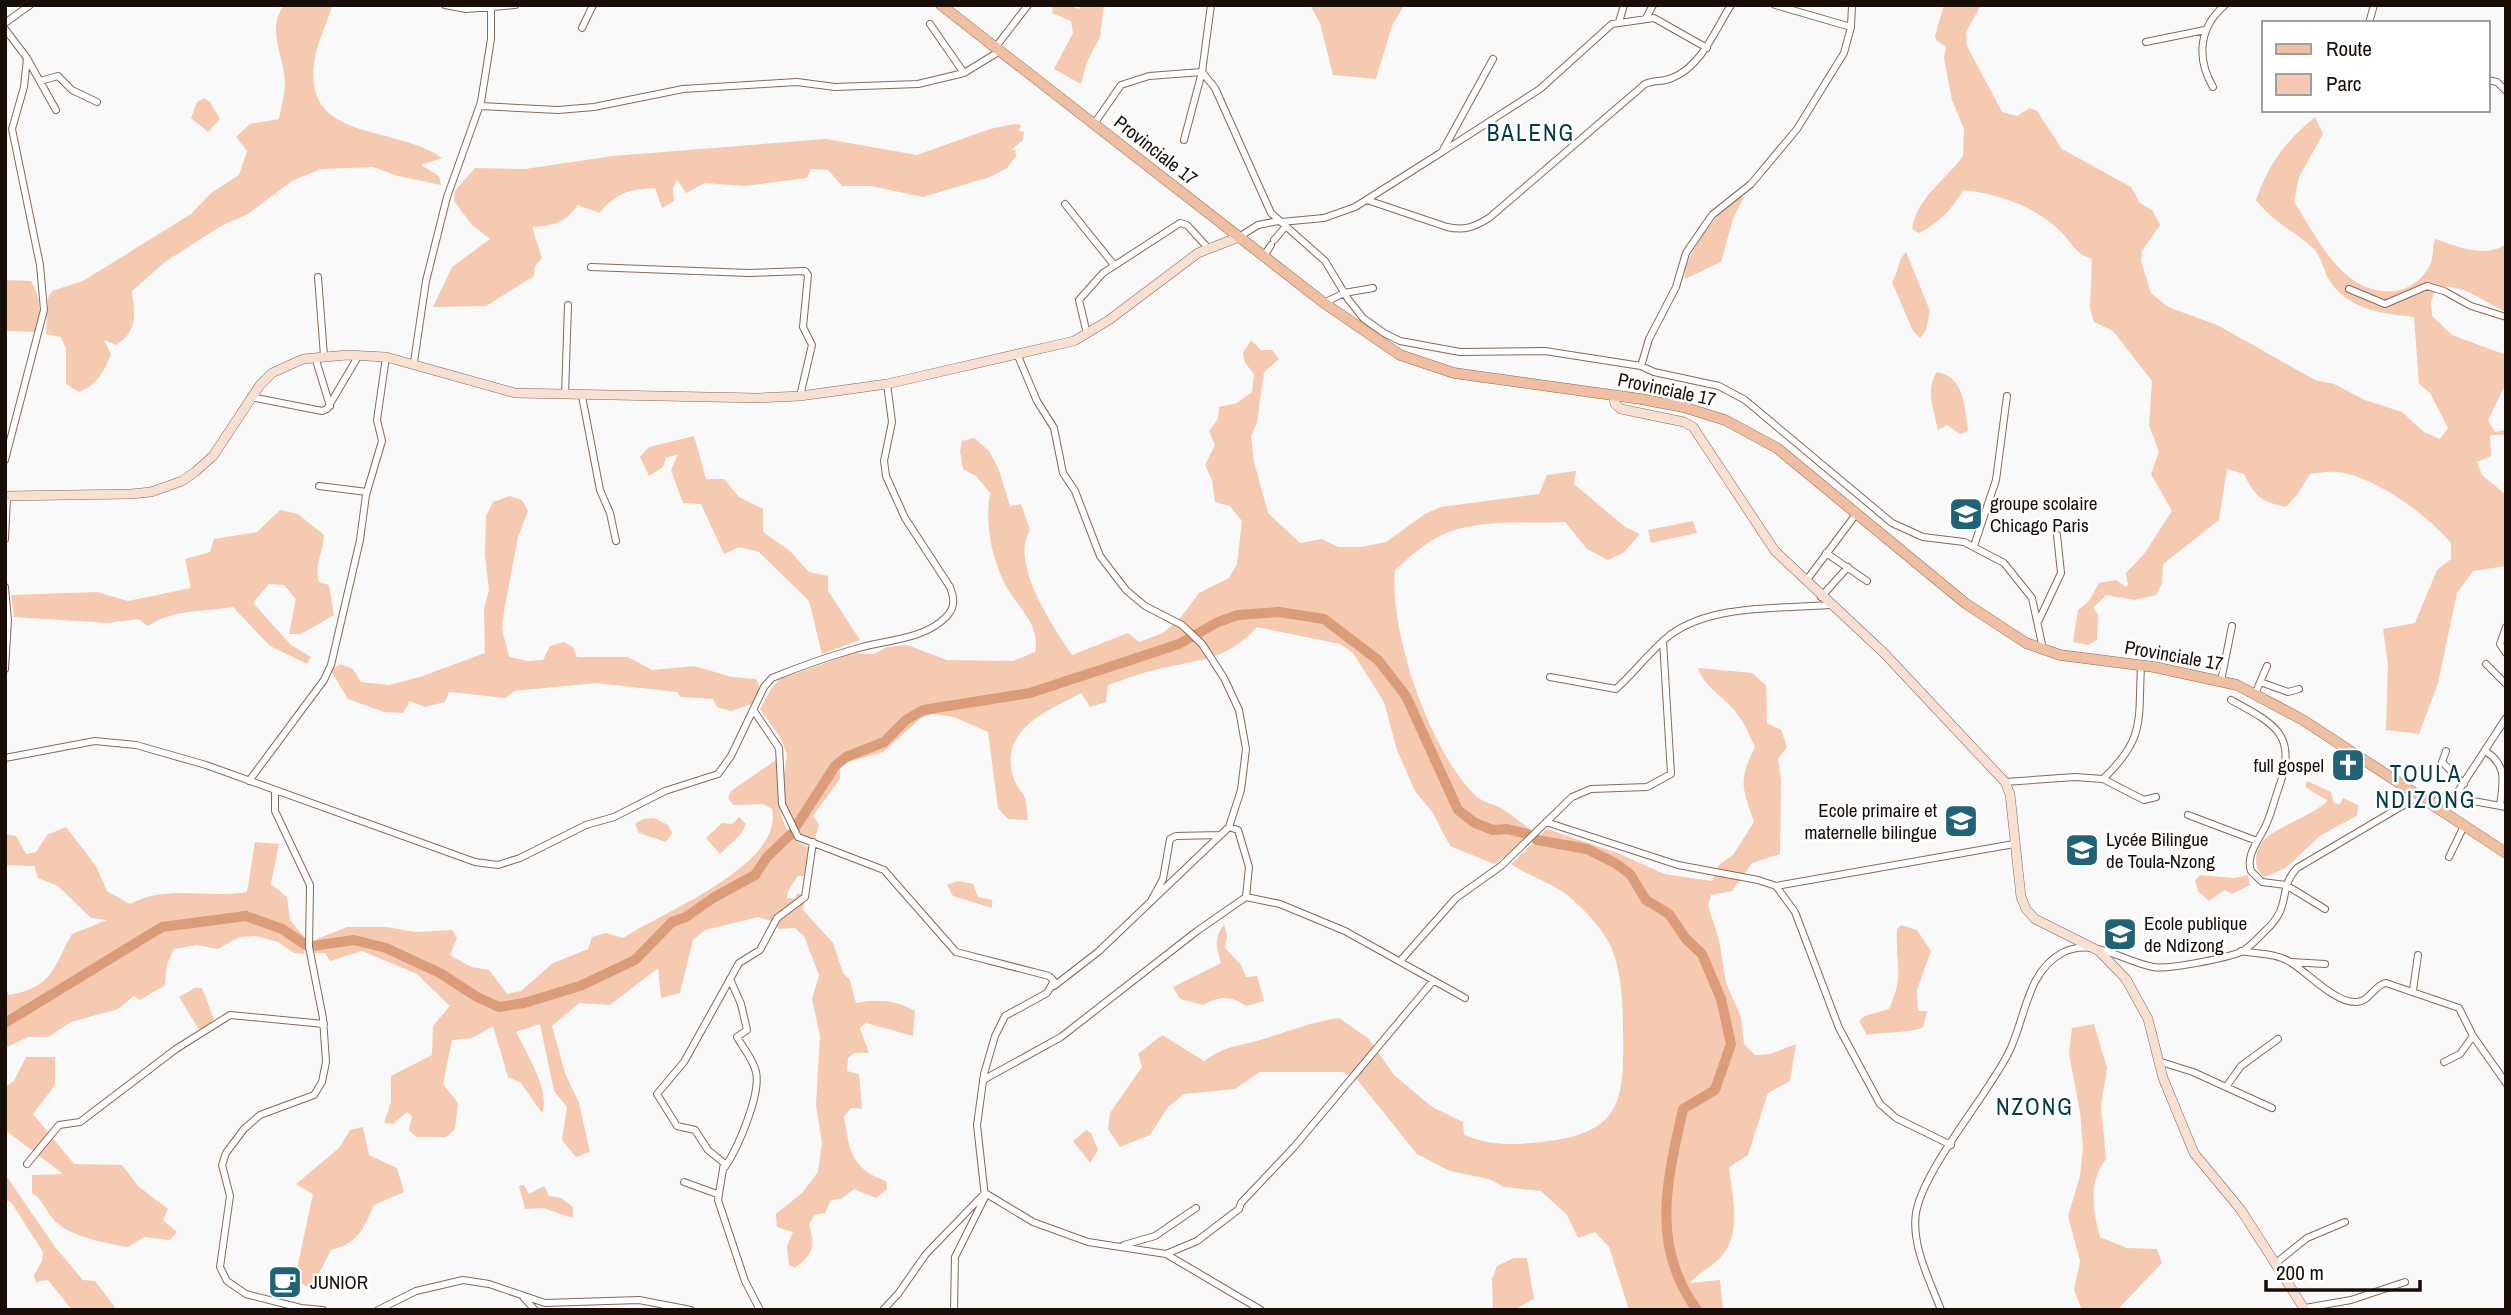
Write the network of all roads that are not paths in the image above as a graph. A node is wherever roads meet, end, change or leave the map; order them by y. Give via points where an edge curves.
1 (30, 5) edge
2 (445, 5) edge
3 (515, 5) edge
4 (593, 5) edge
5 (941, 5) edge
6 (1028, 5) edge
7 (1211, 5) edge
8 (1624, 5) edge
9 (1653, 5) edge
10 (1731, 5) edge
11 (1775, 5) edge
12 (1852, 5) edge
13 (2225, 5) edge
14 (20, 8) edge
15 (491, 8) junction
16 (1646, 18) junction
17 (1619, 22) junction
18 (5, 23) edge
19 (930, 24) dead end
20 (1851, 27) junction
21 (582, 28) dead end
22 (5, 29) edge
23 (2205, 30) junction
24 (2146, 42) dead end
25 (1707, 48) junction
26 (998, 50) junction
27 (27, 58) junction
28 (1493, 60) dead end
29 (1202, 72) junction
30 (964, 73) junction
31 (40, 80) junction
32 (2490, 80) edge
33 (2213, 87) dead end
34 (2506, 91) edge
35 (97, 102) dead end
36 (480, 106) junction
37 (56, 110) dead end
38 (1094, 124) junction
39 (1184, 140) dead end
40 (1442, 152) junction
41 (1367, 200) junction
42 (1065, 204) dead end
43 (1282, 223) junction
44 (1240, 237) junction
45 (1208, 248) junction
46 (1264, 256) junction
47 (1114, 265) junction
48 (591, 267) dead end
49 (318, 277) dead end
50 (1373, 288) dead end
51 (2349, 289) dead end
52 (1344, 293) junction
53 (1324, 303) junction
54 (568, 305) dead end
55 (2506, 317) edge
56 (1087, 334) junction
57 (359, 355) junction
58 (320, 356) junction
59 (1018, 356) junction
60 (386, 357) junction
61 (414, 362) junction
62 (1641, 366) junction
63 (887, 384) junction
64 (565, 395) junction
65 (1613, 395) junction
66 (582, 396) junction
67 (800, 396) junction
68 (2007, 396) dead end
69 (251, 397) junction
70 (330, 406) junction
71 (5, 460) edge
72 (319, 486) dead end
73 (367, 492) junction
74 (6, 497) edge
75 (1857, 513) junction
76 (2057, 535) dead end
77 (5, 539) edge
78 (616, 541) dead end
79 (1974, 546) junction
80 (1826, 553) junction
81 (1848, 568) junction
82 (1806, 581) junction
83 (1867, 581) dead end
84 (5, 587) edge
85 (1821, 597) junction
86 (1829, 604) junction
87 (2039, 620) junction
88 (2232, 626) dead end
89 (2506, 627) edge
90 (1664, 641) junction
91 (2043, 650) junction
92 (2506, 653) edge
93 (2486, 664) dead end
94 (2141, 666) junction
95 (2267, 666) dead end
96 (5, 669) edge
97 (1550, 677) dead end
98 (2221, 681) junction
99 (2260, 682) junction
100 (2506, 684) edge
101 (2299, 689) dead end
102 (2255, 694) junction
103 (2231, 700) dead end
104 (754, 711) junction
105 (2506, 718) edge
106 (2503, 728) edge
107 (2446, 751) dead end
108 (2485, 751) junction
109 (5, 758) edge
110 (2103, 779) junction
111 (249, 781) junction
112 (2005, 782) junction
113 (2464, 784) junction
114 (275, 791) junction
115 (2458, 793) junction
116 (2419, 796) junction
117 (2155, 797) dead end
118 (2433, 806) junction
119 (2503, 806) edge
120 (2188, 815) dead end
121 (1546, 822) junction
122 (2464, 826) junction
123 (1229, 827) junction
124 (1220, 835) junction
125 (2257, 841) junction
126 (813, 842) junction
127 (2014, 844) junction
128 (2506, 853) edge
129 (2449, 858) dead end
130 (2286, 885) junction
131 (1776, 886) junction
132 (1246, 897) junction
133 (1148, 905) junction
134 (2325, 909) dead end
135 (2095, 947) junction
136 (2241, 951) junction
137 (2418, 955) dead end
138 (1401, 960) junction
139 (2291, 962) junction
140 (2325, 964) dead end
141 (730, 978) junction
142 (1433, 981) junction
143 (1054, 986) junction
144 (2413, 990) junction
145 (1465, 998) dead end
146 (324, 1024) junction
147 (2473, 1036) junction
148 (2278, 1040) dead end
149 (2158, 1061) junction
150 (2444, 1062) dead end
151 (983, 1080) junction
152 (2506, 1083) edge
153 (2226, 1087) junction
154 (2272, 1108) dead end
155 (1951, 1144) junction
156 (27, 1164) dead end
157 (725, 1168) junction
158 (684, 1182) dead end
159 (985, 1193) junction
160 (717, 1194) junction
161 (1196, 1208) dead end
162 (2345, 1222) dead end
163 (1119, 1247) junction
164 (1166, 1254) junction
165 (2276, 1263) junction
166 (2405, 1282) dead end
167 (522, 1296) junction
168 (2305, 1309) edge
169 (323, 1310) edge
170 (378, 1310) edge
171 (535, 1310) edge
172 (691, 1310) edge
173 (760, 1310) edge
174 (883, 1310) edge
175 (954, 1310) edge
176 (1261, 1310) edge
177 (1941, 1310) edge

1 - 14 street
2 - 15 street
3 - 15 street
4 - 21 street
5 - 26 main road, Provinciale 17
6 - 26 street
7 - 29 street
8 - 17 street
9 - 16 street
10 - 25 street
11 - 20 street
12 - 20 street
13 - 23 street
14 - 18 street
15 - 36 street
16 - 17 street
16 - 25 street via 1654,18
17 - 40 street via 1606,27 1540,89
19 - 30 street
20 - 62 street via 1844,53 1797,129 1751,184 1712,215 1686,253
22 - 27 street
23 - 24 street
23 - 33 street via 2202,61
25 - 41 street via 1672,78 1650,81 1636,91 1475,226 1447,228
26 - 30 street
26 - 38 main road, Provinciale 17
27 - 31 street
27 - 71 street via 12,129 40,265 44,310
28 - 40 street
29 - 38 street via 1149,76 1121,85
29 - 39 street
29 - 43 street via 1215,88 1264,203
30 - 36 street via 889,86 797,82 683,89 558,110
31 - 35 street via 58,76 72,90
31 - 37 street
32 - 34 street
36 - 61 street via 447,197 426,281
38 - 44 main road, Provinciale 17
40 - 41 street
41 - 43 street via 1324,218
42 - 47 street
43 - 44 street via 1258,225
43 - 46 street
43 - 52 street via 1325,261
44 - 45 street
44 - 46 main road, Provinciale 17
45 - 47 street via 1180,223
45 - 56 street
46 - 53 main road, Provinciale 17
47 - 56 street via 1081,295
48 - 67 street via 805,271 803,327 812,345
49 - 58 street
50 - 52 street
51 - 55 street via 2385,303 2427,286 2436,287 2471,306
52 - 53 street
52 - 62 street via 1363,318 1400,341 1468,353 1545,351
53 - 65 main road, Provinciale 17 via 1400,355 1433,368
54 - 64 street
56 - 59 street via 1055,348
57 - 58 street
57 - 60 street
57 - 70 street
58 - 69 street via 289,363 272,373
58 - 70 street
59 - 63 street
59 - 123 street via 1054,428 1063,473 1075,491 1100,556 1126,590 1202,643 1234,698 1243,723 1246,761
60 - 61 street
60 - 73 street via 377,419 382,441
61 - 64 street via 493,389
62 - 79 street via 1719,386 1745,400 1892,523 1923,537
63 - 67 street
63 - 104 street via 892,422 884,461 886,476 905,519 950,587 952,609 926,630 772,678
64 - 66 street
65 - 75 main road, Provinciale 17 via 1698,411 1751,432 1795,461
65 - 82 street via 1621,409 1693,427 1765,538
66 - 67 street
66 - 78 street via 600,490 616,529
68 - 79 street via 1996,480
69 - 70 street via 322,411
69 - 74 street via 213,456 182,481 131,494
72 - 73 street
73 - 111 street via 331,665
74 - 77 street
75 - 80 street
75 - 91 main road, Provinciale 17 via 1981,615
76 - 87 street via 2061,573
79 - 87 street via 2004,563 2025,586
80 - 81 street
80 - 82 street
81 - 83 street
81 - 85 street
82 - 85 street
84 - 96 street
85 - 86 street
86 - 90 street via 1740,612 1698,621
86 - 112 street via 1884,653
87 - 91 street
88 - 98 street
89 - 92 street via 2501,644
90 - 97 street via 1616,689
90 - 121 street via 1671,774 1647,787 1583,791
91 - 94 main road, Provinciale 17
93 - 100 street
94 - 98 main road, Provinciale 17
94 - 110 street via 2137,733 2126,756
95 - 99 street
98 - 102 main road, Provinciale 17
99 - 101 street via 2288,692
99 - 102 street
102 - 116 main road, Provinciale 17
103 - 125 street via 2280,731 2287,751 2282,779
104 - 114 street via 719,774 665,791 502,864 475,862
104 - 126 street via 779,748 787,820 798,837
105 - 106 street
106 - 108 street
107 - 113 street via 2442,762
108 - 113 street
108 - 119 street via 2496,757 2503,769
109 - 111 street via 79,742 114,741 168,752
110 - 112 street
110 - 117 street via 2144,800
111 - 114 street
112 - 127 street
113 - 115 street
114 - 146 street via 277,815 310,885 310,955
115 - 118 street via 2439,798
115 - 119 street via 2473,801
116 - 118 main road, Provinciale 17
116 - 130 street via 2297,868
118 - 122 main road, Provinciale 17
120 - 125 street
121 - 131 street via 1678,865
121 - 138 street via 1501,866 1456,898
122 - 128 main road, Provinciale 17
122 - 129 street
123 - 124 street
123 - 132 street via 1238,830 1247,855
124 - 133 street
124 - 133 street via 1170,839 1163,879
125 - 130 street via 2250,858 2251,872 2262,882
126 - 141 street via 805,897 777,918 763,946 739,963
126 - 143 street via 884,870 957,952 1049,976
127 - 131 street
127 - 135 street via 2026,909 2035,919
130 - 134 street
130 - 136 street via 2280,915
131 - 155 street via 1795,912 1839,1028 1880,1104 1896,1118
132 - 138 street via 1301,912
132 - 151 street via 1061,1037
133 - 143 street
135 - 136 street via 2165,968
135 - 149 street via 2139,999
135 - 155 street via 2064,951 2045,968 2026,1001 2007,1056
136 - 139 street
137 - 144 street
138 - 142 street
139 - 140 street
139 - 144 street via 2314,982 2351,1002 2362,1000 2381,984
141 - 157 street via 747,1030 737,1037 754,1065 757,1080 747,1119
141 - 157 street via 684,1062 657,1094 677,1126 695,1130
142 - 145 street
142 - 164 street via 1239,1209 1197,1241
143 - 151 street via 1005,1016
144 - 147 street via 2459,1008
146 - 156 street via 230,1015 176,1049 80,1122 59,1125
146 - 169 street via 326,1062 319,1089 308,1098 256,1118 223,1160 230,1196 220,1267 226,1281 246,1294
147 - 150 street via 2460,1054
147 - 152 street
148 - 153 street via 2242,1066
149 - 153 street
149 - 165 street via 2194,1153 2241,1209
151 - 159 street via 977,1125
153 - 154 street
155 - 177 street via 1921,1197 1915,1220 1917,1242
157 - 160 street
158 - 160 street
159 - 163 street via 1033,1222 1088,1242
159 - 174 street via 926,1254
159 - 175 street via 955,1257
160 - 173 street via 745,1281
161 - 163 street via 1155,1236
162 - 165 street via 2307,1237
163 - 164 street
164 - 176 street
165 - 168 street
166 - 168 street
167 - 170 street via 489,1284 456,1280 416,1291
167 - 171 street
167 - 172 street via 552,1303 639,1300

